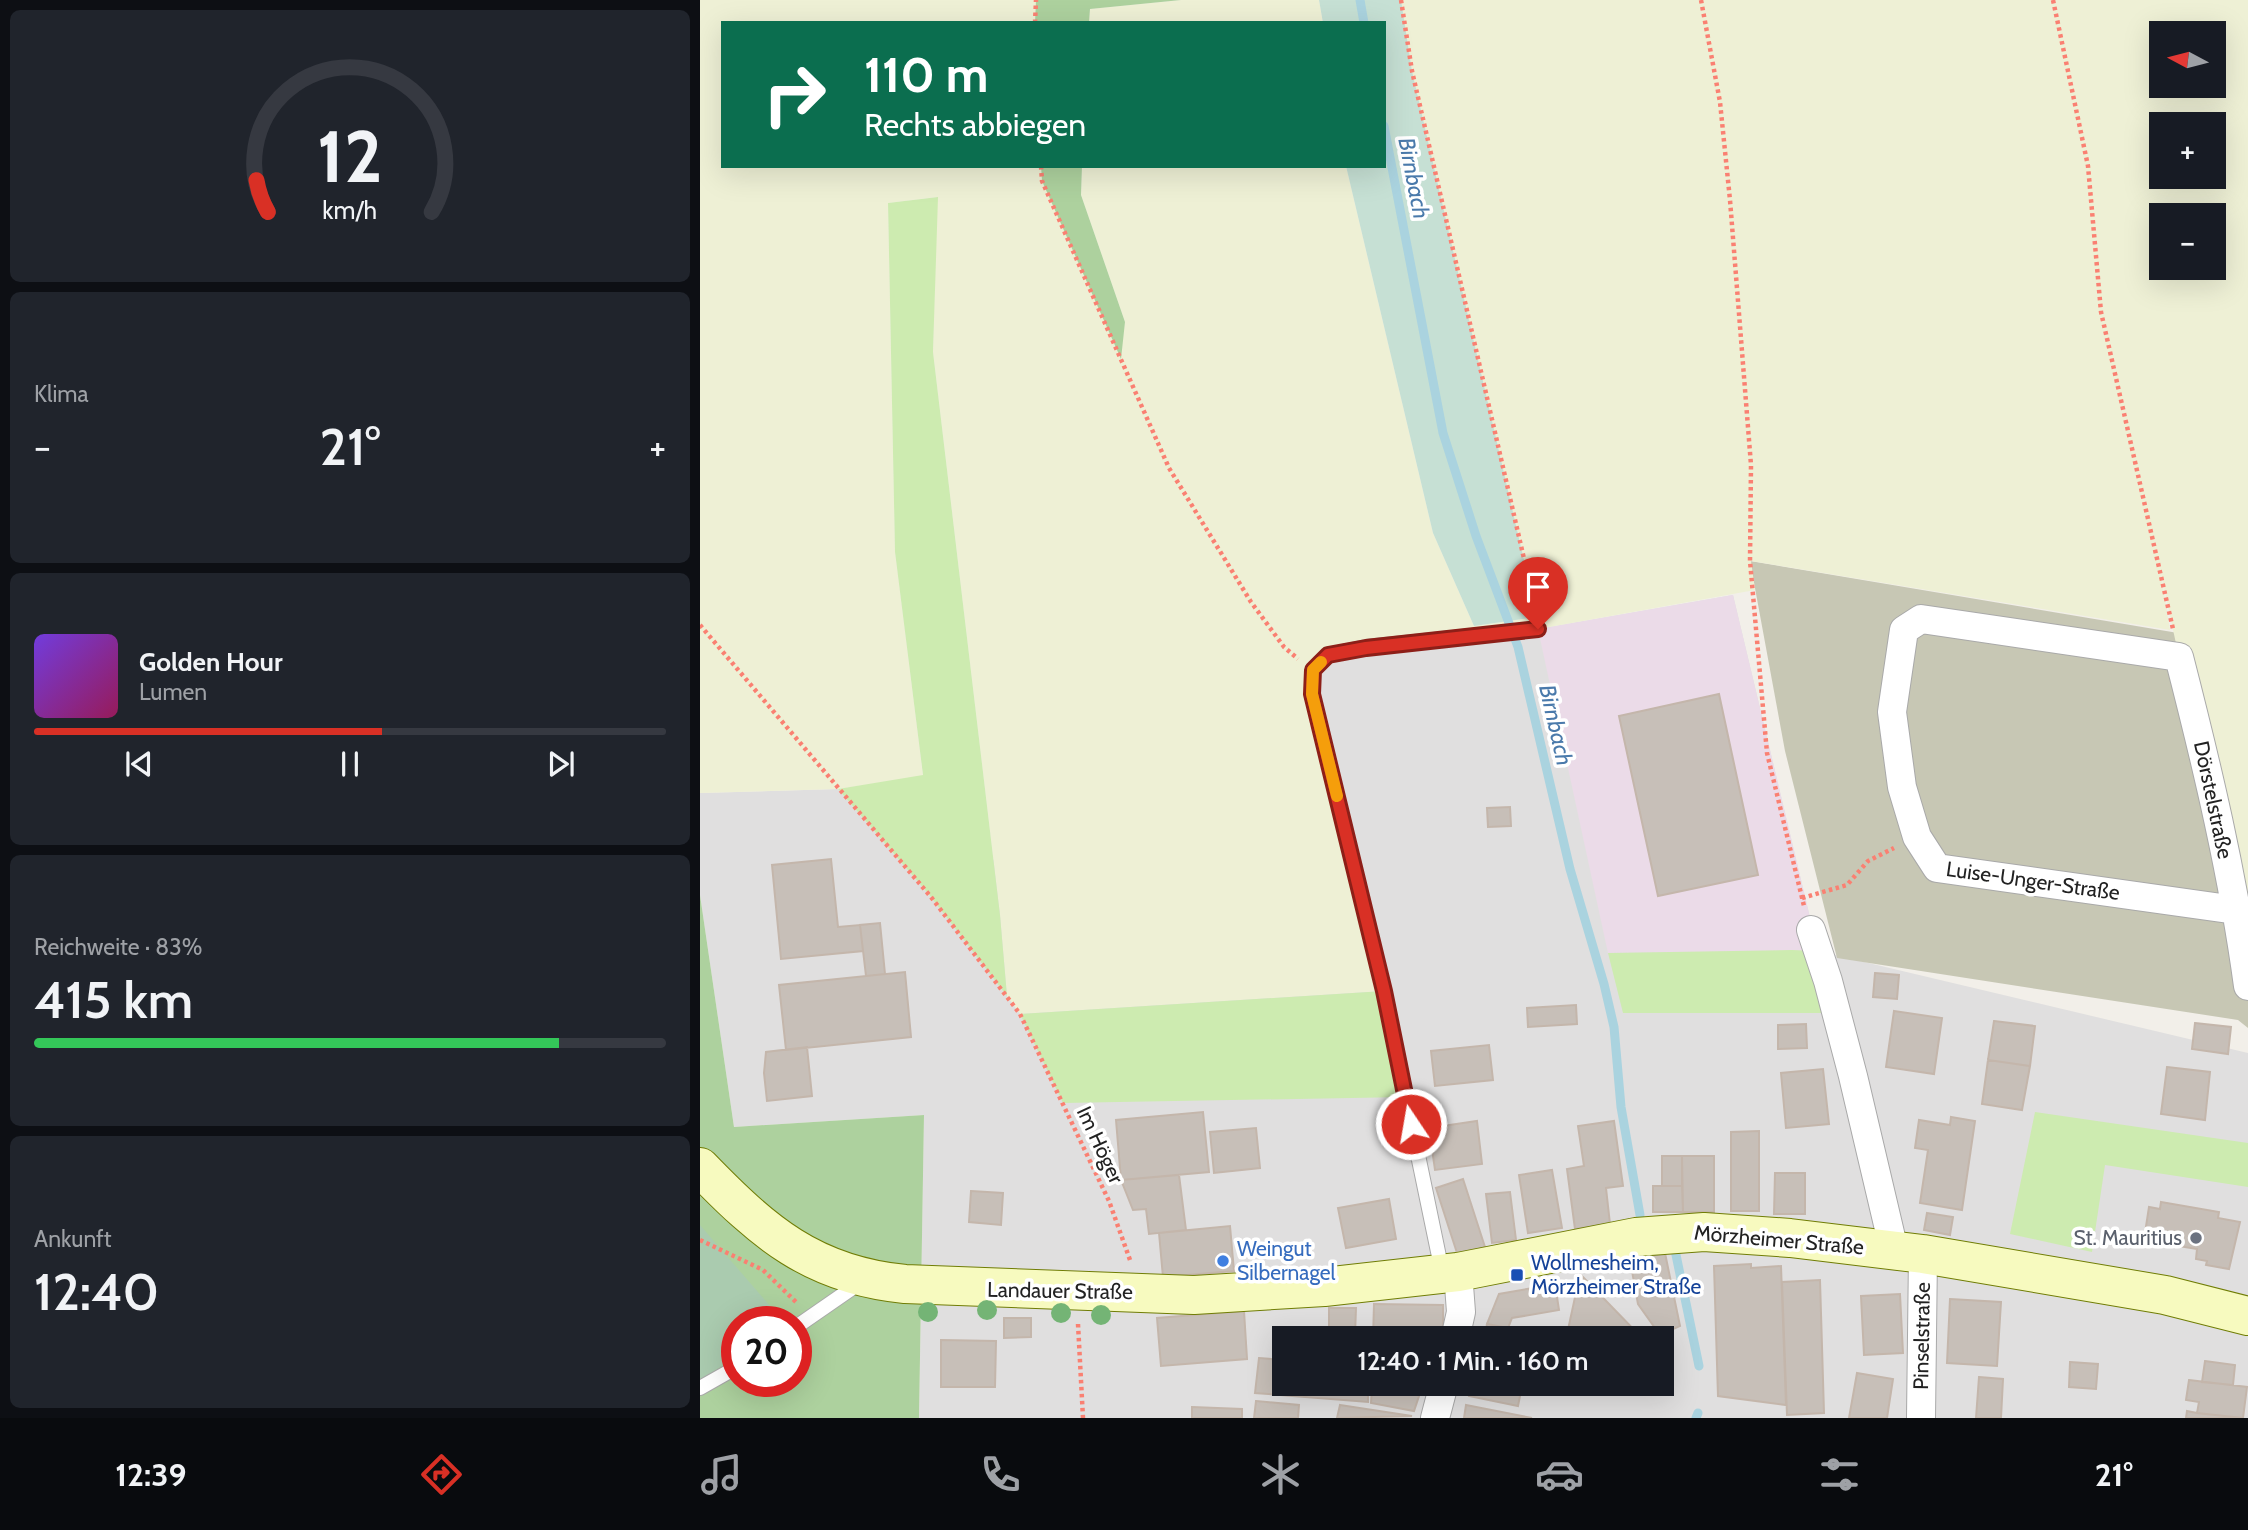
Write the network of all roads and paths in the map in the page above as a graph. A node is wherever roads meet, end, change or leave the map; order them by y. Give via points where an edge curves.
1 (1036, 0) edge
2 (1401, 0) edge
3 (1701, 0) edge
4 (2053, 0) edge
5 (1035, 21) edge
6 (1041, 168) edge
7 (700, 625) edge
8 (1536, 629) joint
9 (2179, 657) junction
10 (1313, 670) junction
11 (1917, 837) junction
12 (1802, 898) junction
13 (2236, 910) junction
14 (1811, 930) joint
15 (2248, 986) edge
16 (700, 1167) edge
17 (700, 1240) edge
18 (1908, 1252) junction
19 (1450, 1273) junction
20 (864, 1280) junction
21 (1076, 1292) junction
22 (1143, 1293) junction
23 (801, 1306) edge
24 (2248, 1316) edge
25 (812, 1317) edge
26 (1458, 1326) edge
27 (721, 1376) edge
28 (700, 1388) edge
29 (1441, 1396) edge
30 (1083, 1418) edge
31 (1435, 1418) edge
32 (1921, 1418) edge

1 - 5 path
2 - 8 path via 1412,71
3 - 12 path via 1720,102 1729,188 1767,753
4 - 9 path via 2088,166 2101,312
6 - 10 path via 1042,181 1169,468 1251,602 1284,648
7 - 22 path, Im Höger via 932,897 1020,1014 1109,1201
8 - 10 lane via 1340,652 1328,655
9 - 11 street, Luise-Unger-Straße via 1921,619 1904,630 1892,712 1902,787
9 - 13 street, Dörstelstraße
10 - 19 lane via 1312,694
11 - 12 path via 1868,861 1847,885
11 - 13 street, Luise-Unger-Straße via 1937,868
12 - 14 path
13 - 15 street, Dörstelstraße
14 - 18 street, Mörzheimer Straße
16 - 20 main road, Landauer Straße via 763,1228 818,1262
17 - 23 path via 763,1270
18 - 19 main road, Mörzheimer Straße via 1755,1235 1678,1233
18 - 24 main road, Mörzheimer Straße via 2165,1295
18 - 32 street, Pinselstraße
19 - 22 main road, Landauer Straße via 1297,1289
19 - 26 street via 1461,1312
20 - 21 main road, Landauer Straße
20 - 25 lane
21 - 22 main road, Landauer Straße
21 - 30 path
27 - 28 lane
29 - 31 street

